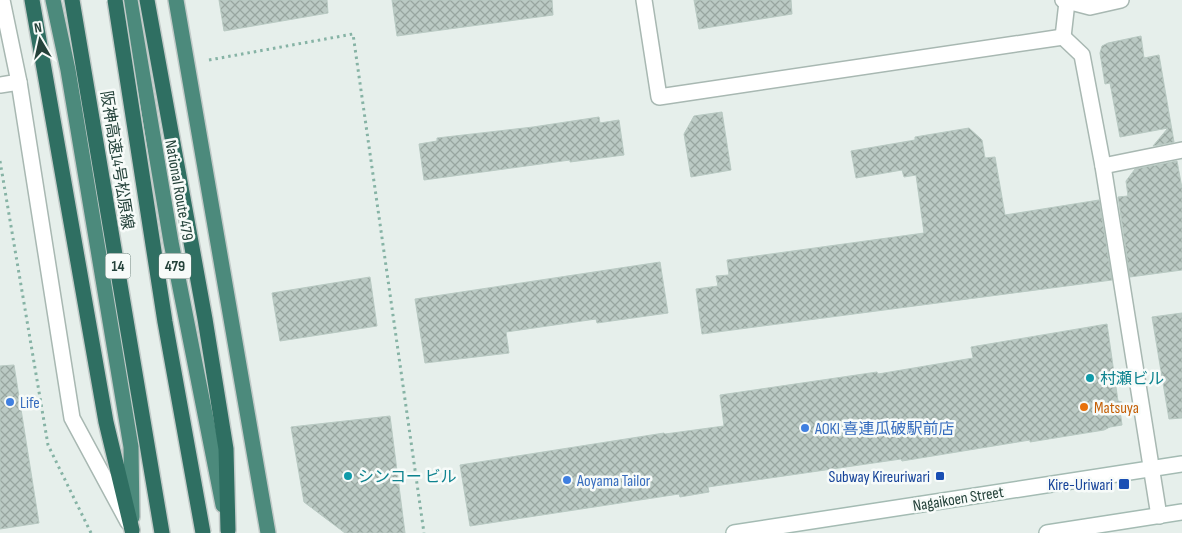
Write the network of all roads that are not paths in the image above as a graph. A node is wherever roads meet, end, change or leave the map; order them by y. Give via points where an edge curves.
1 (2, 0) edge
2 (32, 0) edge
3 (52, 0) edge
4 (72, 0) edge
5 (115, 0) edge
6 (130, 0) edge
7 (147, 0) edge
8 (176, 0) edge
9 (644, 0) edge
10 (1121, 0) edge
11 (1065, 1) edge
12 (1063, 37) junction
13 (19, 82) junction
14 (0, 85) edge
15 (1182, 150) edge
16 (1103, 166) junction
17 (1182, 464) edge
18 (1151, 468) junction
19 (1182, 512) edge
20 (1159, 516) junction
21 (228, 531) edge
22 (132, 532) edge
23 (162, 533) edge
24 (203, 533) edge
25 (268, 533) edge
26 (734, 533) edge
27 (1047, 533) edge

1 - 13 street
2 - 22 highway via 106,422
3 - 22 highway via 68,70 131,447
4 - 23 highway, 阪神高速14号松原線 / 14
5 - 24 highway, 阪神高速14号松原線 / 14, bridge via 165,322
6 - 21 highway, National Route 479 / 479 via 170,242
7 - 21 highway via 226,449
8 - 25 highway
9 - 12 street via 659,97
10 - 11 street via 1090,7
11 - 12 street
12 - 16 street via 1082,56
13 - 14 street
13 - 22 street via 72,418
15 - 16 street
16 - 18 street
17 - 18 street, Nagaikoen Street
18 - 20 street
18 - 26 street, Nagaikoen Street
19 - 20 street
20 - 27 street

